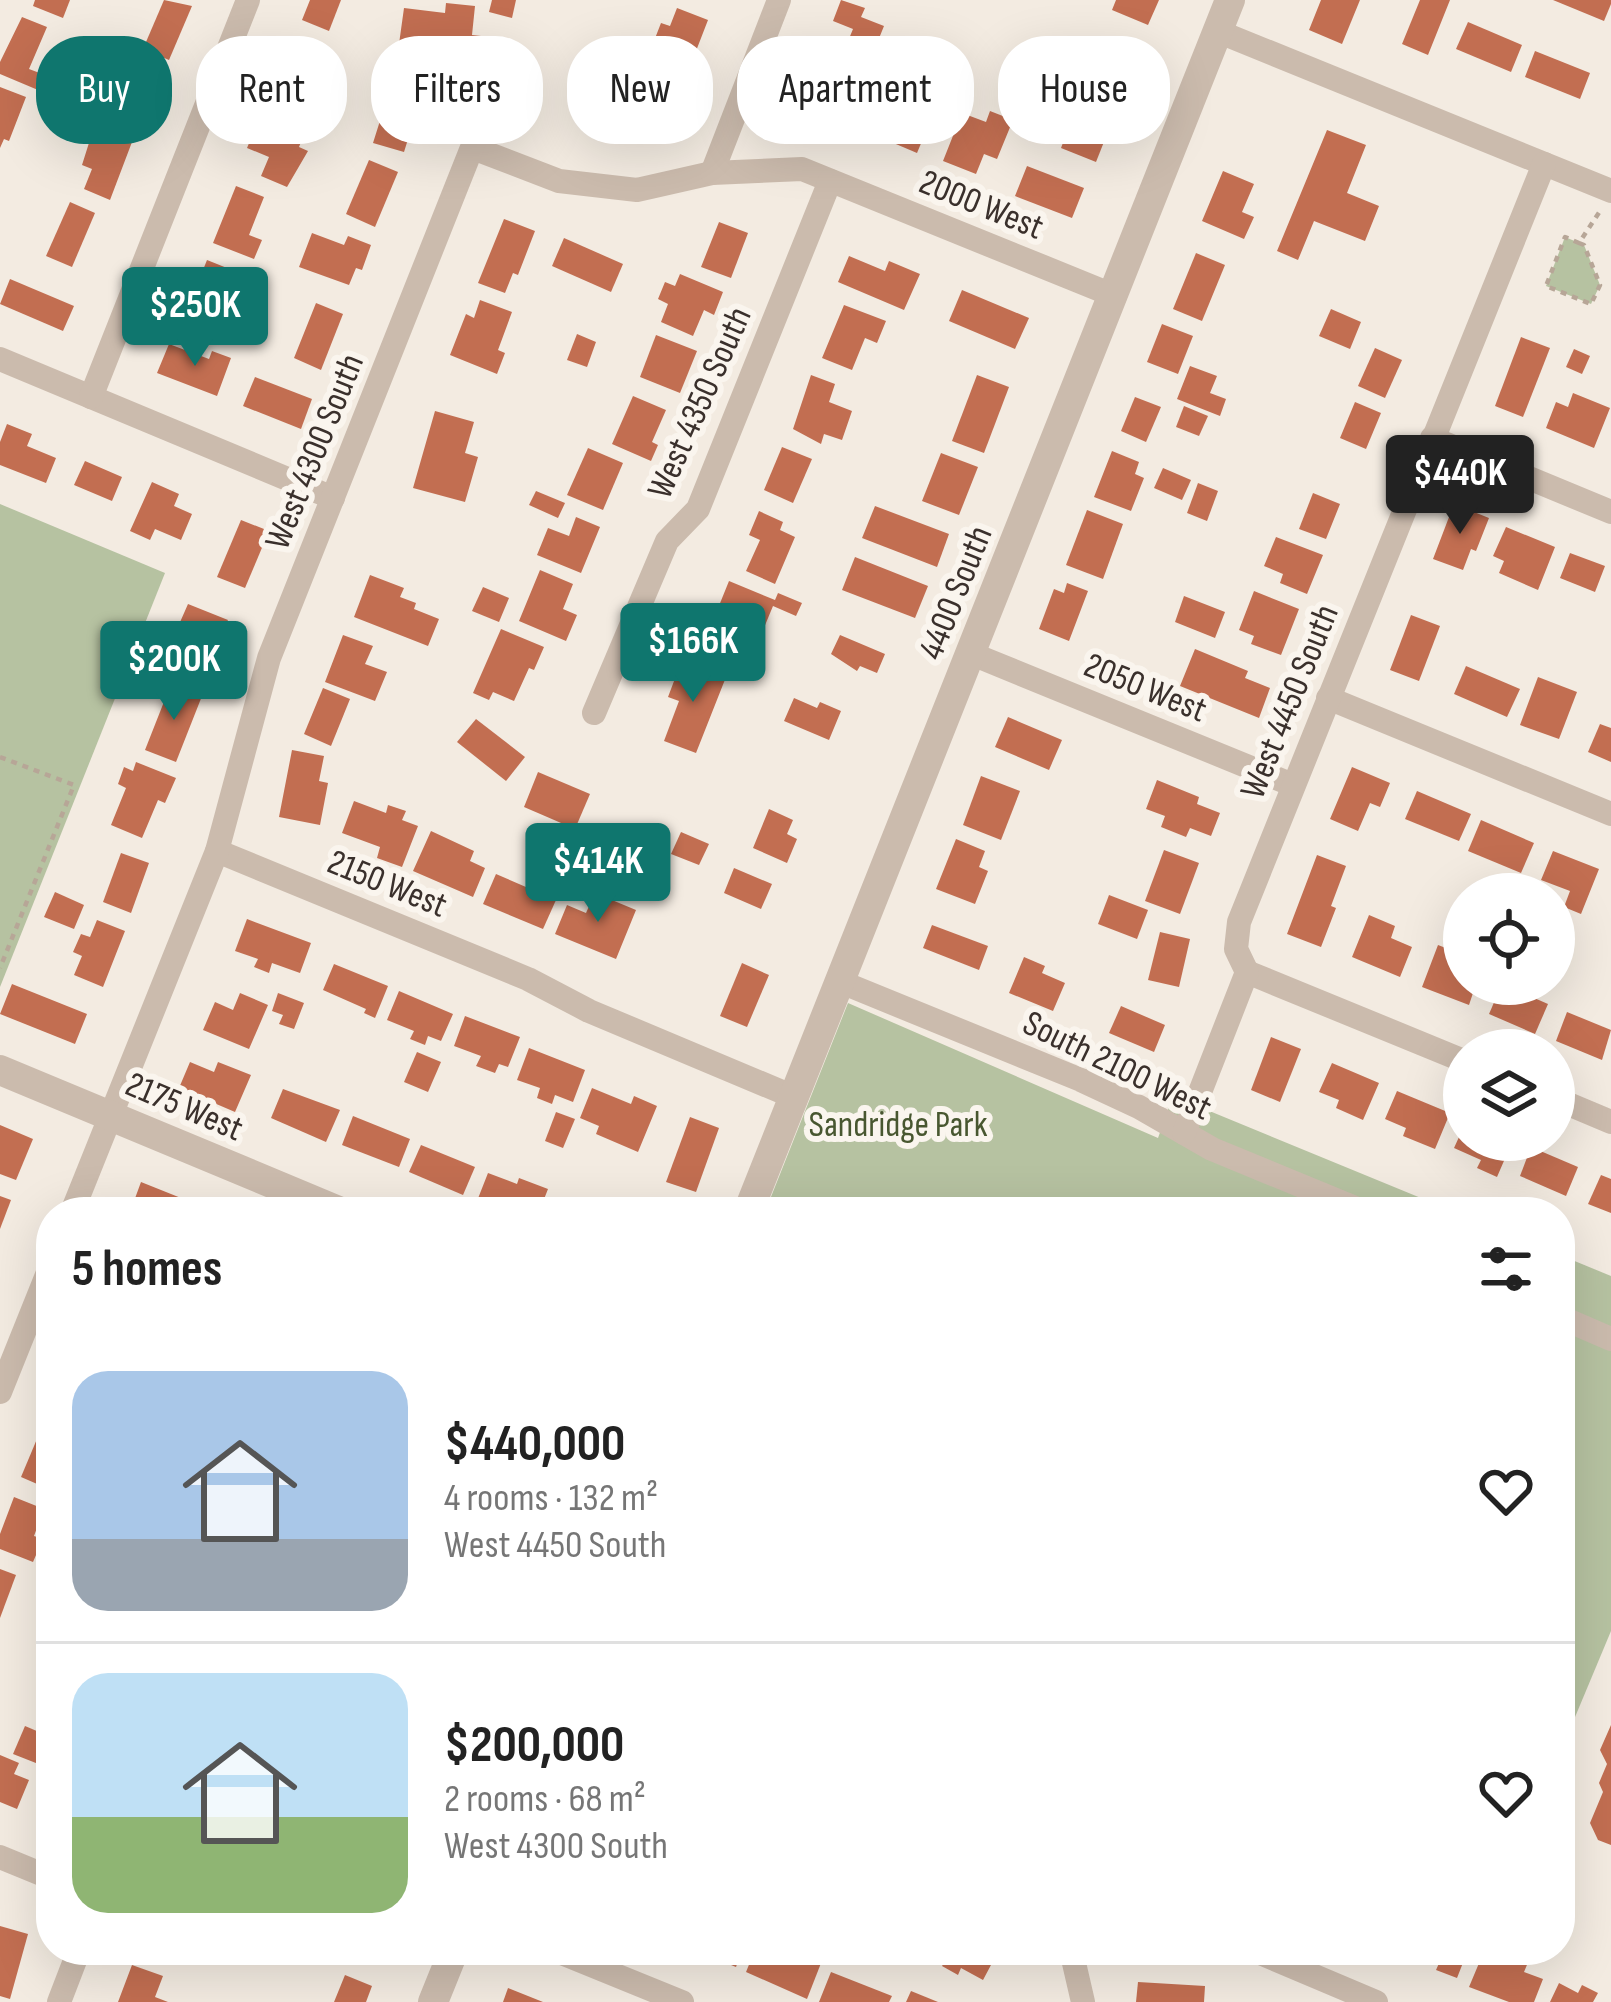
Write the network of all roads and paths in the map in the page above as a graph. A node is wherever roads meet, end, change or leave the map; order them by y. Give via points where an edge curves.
1 (248, 0) edge
2 (779, 0) edge
3 (1230, 0) edge
4 (1217, 31) junction
5 (474, 144) edge
6 (491, 144) edge
7 (1544, 164) junction
8 (712, 173) junction
9 (830, 181) junction
10 (1607, 199) edge
11 (1579, 243) junction
12 (1115, 296) junction
13 (0, 359) edge
14 (91, 397) junction
15 (1432, 438) junction
16 (333, 498) junction
17 (1611, 512) edge
18 (972, 653) junction
19 (1328, 698) junction
20 (595, 713) dead end
21 (0, 757) edge
22 (1294, 785) junction
23 (1611, 814) edge
24 (217, 851) junction
25 (0, 968) edge
26 (1247, 972) junction
27 (841, 982) junction
28 (1443, 1052) edge
29 (0, 1070) edge
30 (794, 1097) junction
31 (1575, 1107) edge
32 (110, 1116) junction
33 (1611, 1122) edge
34 (1184, 1132) junction
35 (78, 1197) edge
36 (304, 1197) edge
37 (754, 1197) edge
38 (1329, 1197) edge
39 (36, 1302) edge
40 (1575, 1323) edge
41 (1611, 1339) edge
42 (0, 1392) edge
43 (0, 1857) edge
44 (36, 1872) edge
45 (73, 1965) edge
46 (448, 1965) edge
47 (591, 1965) edge
48 (1074, 1965) edge
49 (1287, 1965) edge
50 (1371, 2001) edge
51 (58, 2002) edge
52 (434, 2002) edge
53 (682, 2002) edge
54 (1083, 2002) edge

1 - 14 street
2 - 8 street
3 - 4 street, 4400 South
4 - 7 street
4 - 12 street, 4400 South
5 - 16 street, West 4300 South
6 - 8 street, 2000 West via 559,182 637,190
7 - 10 street
7 - 15 street, West 4450 South
8 - 9 street, 2000 West via 802,169
9 - 12 street, 2000 West
9 - 20 street, West 4350 South via 698,509 667,542
10 - 11 path
11 - 11 path via 1564,237 1546,286 1591,304 1600,286
12 - 18 street, 4400 South
13 - 14 street
14 - 16 street
15 - 17 street
15 - 19 street, West 4450 South
16 - 24 street, West 4300 South via 269,658
18 - 22 street, 2050 West
18 - 27 street, 4400 South
19 - 22 street, West 4450 South
19 - 23 street
21 - 25 path via 74,785
22 - 26 street, West 4450 South via 1239,922 1236,949
24 - 30 street, 2150 West
24 - 32 street, West 4300 South
26 - 28 street
26 - 34 street, West 4450 South
27 - 30 street, 4400 South
27 - 34 street, South 2100 West via 1082,1080
29 - 32 street, 2175 West
30 - 37 street, 4400 South
31 - 33 street
32 - 35 street, West 4300 South
32 - 36 street, 2175 West
34 - 38 street, South 2100 West
39 - 42 street
40 - 41 street
43 - 44 street
45 - 51 street
46 - 52 street
47 - 53 street
48 - 54 street
49 - 50 street

